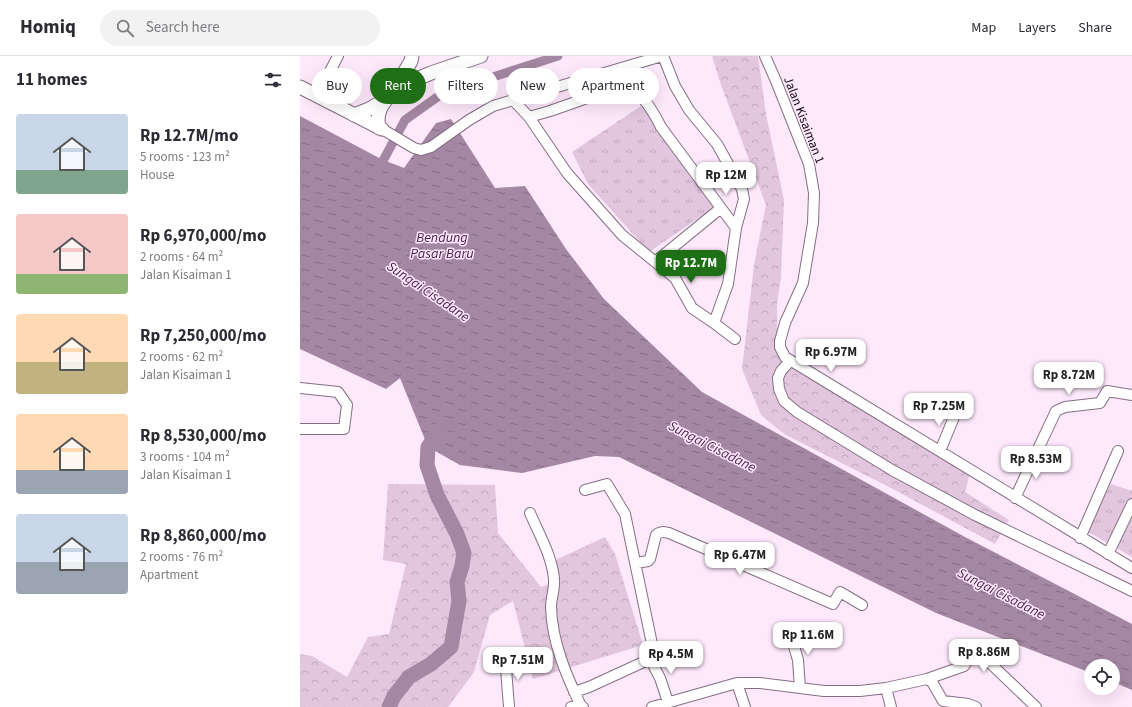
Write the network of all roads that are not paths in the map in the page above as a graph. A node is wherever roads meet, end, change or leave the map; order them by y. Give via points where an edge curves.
1 (338, 56) edge
2 (412, 56) edge
3 (481, 56) edge
4 (662, 56) edge
5 (765, 56) edge
6 (461, 59) edge
7 (332, 68) edge
8 (407, 68) edge
9 (426, 75) edge
10 (560, 87) edge
11 (300, 88) edge
12 (312, 94) edge
13 (506, 103) edge
14 (333, 104) edge
15 (378, 104) edge
16 (383, 104) edge
17 (517, 104) edge
18 (354, 115) junction
19 (529, 116) junction
20 (378, 127) junction
21 (721, 208) junction
22 (736, 228) junction
23 (655, 262) junction
24 (714, 323) junction
25 (735, 340) dead end
26 (790, 361) junction
27 (300, 388) edge
28 (1132, 395) edge
29 (957, 410) dead end
30 (300, 429) edge
31 (940, 451) junction
32 (1118, 451) dead end
33 (584, 490) dead end
34 (1015, 498) junction
35 (1132, 504) edge
36 (530, 513) dead end
37 (1080, 538) junction
38 (1108, 554) junction
39 (636, 563) junction
40 (1132, 568) edge
41 (1132, 591) edge
42 (862, 605) dead end
43 (789, 629) dead end
44 (505, 656) dead end
45 (650, 659) junction
46 (927, 679) junction
47 (737, 683) junction
48 (800, 688) junction
49 (886, 688) junction
50 (574, 692) junction
51 (668, 702) junction
52 (509, 707) edge
53 (579, 707) edge
54 (652, 707) edge
55 (745, 707) edge
56 (891, 707) edge
57 (976, 707) edge
58 (1036, 707) edge

1 - 7 street
2 - 8 main road
3 - 6 main road
4 - 10 street
4 - 22 street via 689,110 717,144 742,189 744,199
5 - 26 street, Jalan Kisaiman 1 via 809,164 814,194 814,223 803,283 780,341 782,352
6 - 9 main road
11 - 12 main road
13 - 20 street via 493,106 431,147 421,150
14 - 18 main road
15 - 18 main road
16 - 20 main road via 377,118
17 - 19 street
18 - 20 main road
19 - 21 street via 624,85 631,87 654,112 661,127
19 - 23 street via 572,178 622,235
21 - 22 street
21 - 23 street
22 - 24 street via 728,284
23 - 24 street via 675,278 692,308
24 - 25 street
26 - 31 street, Jalan Kisaiman 1
26 - 41 street via 781,370 778,378 779,389 784,401 797,412 892,470 975,515
27 - 30 street via 338,392 347,405 344,429
28 - 34 street via 1107,391 1100,404 1065,407 1056,411
29 - 31 street
31 - 34 street, Jalan Kisaiman 1
32 - 37 street
33 - 39 street via 607,484 625,514
34 - 37 street, Jalan Kisaiman 1
35 - 38 street
36 - 50 street via 550,561 554,580 551,606 554,639
37 - 38 street, Jalan Kisaiman 1
38 - 40 street, Jalan Kisaiman 1
39 - 42 street via 650,559 656,535 664,532 833,604 840,592
39 - 45 street via 652,644
43 - 48 street via 798,660
44 - 52 street
45 - 50 street
45 - 51 street
46 - 49 street
46 - 57 street via 932,682 943,701
46 - 58 street via 964,666 966,663 961,655 962,649 967,647 991,664
47 - 48 street via 760,682
47 - 51 street
47 - 55 street
48 - 49 street via 824,691
49 - 56 street
50 - 53 street
51 - 54 street

